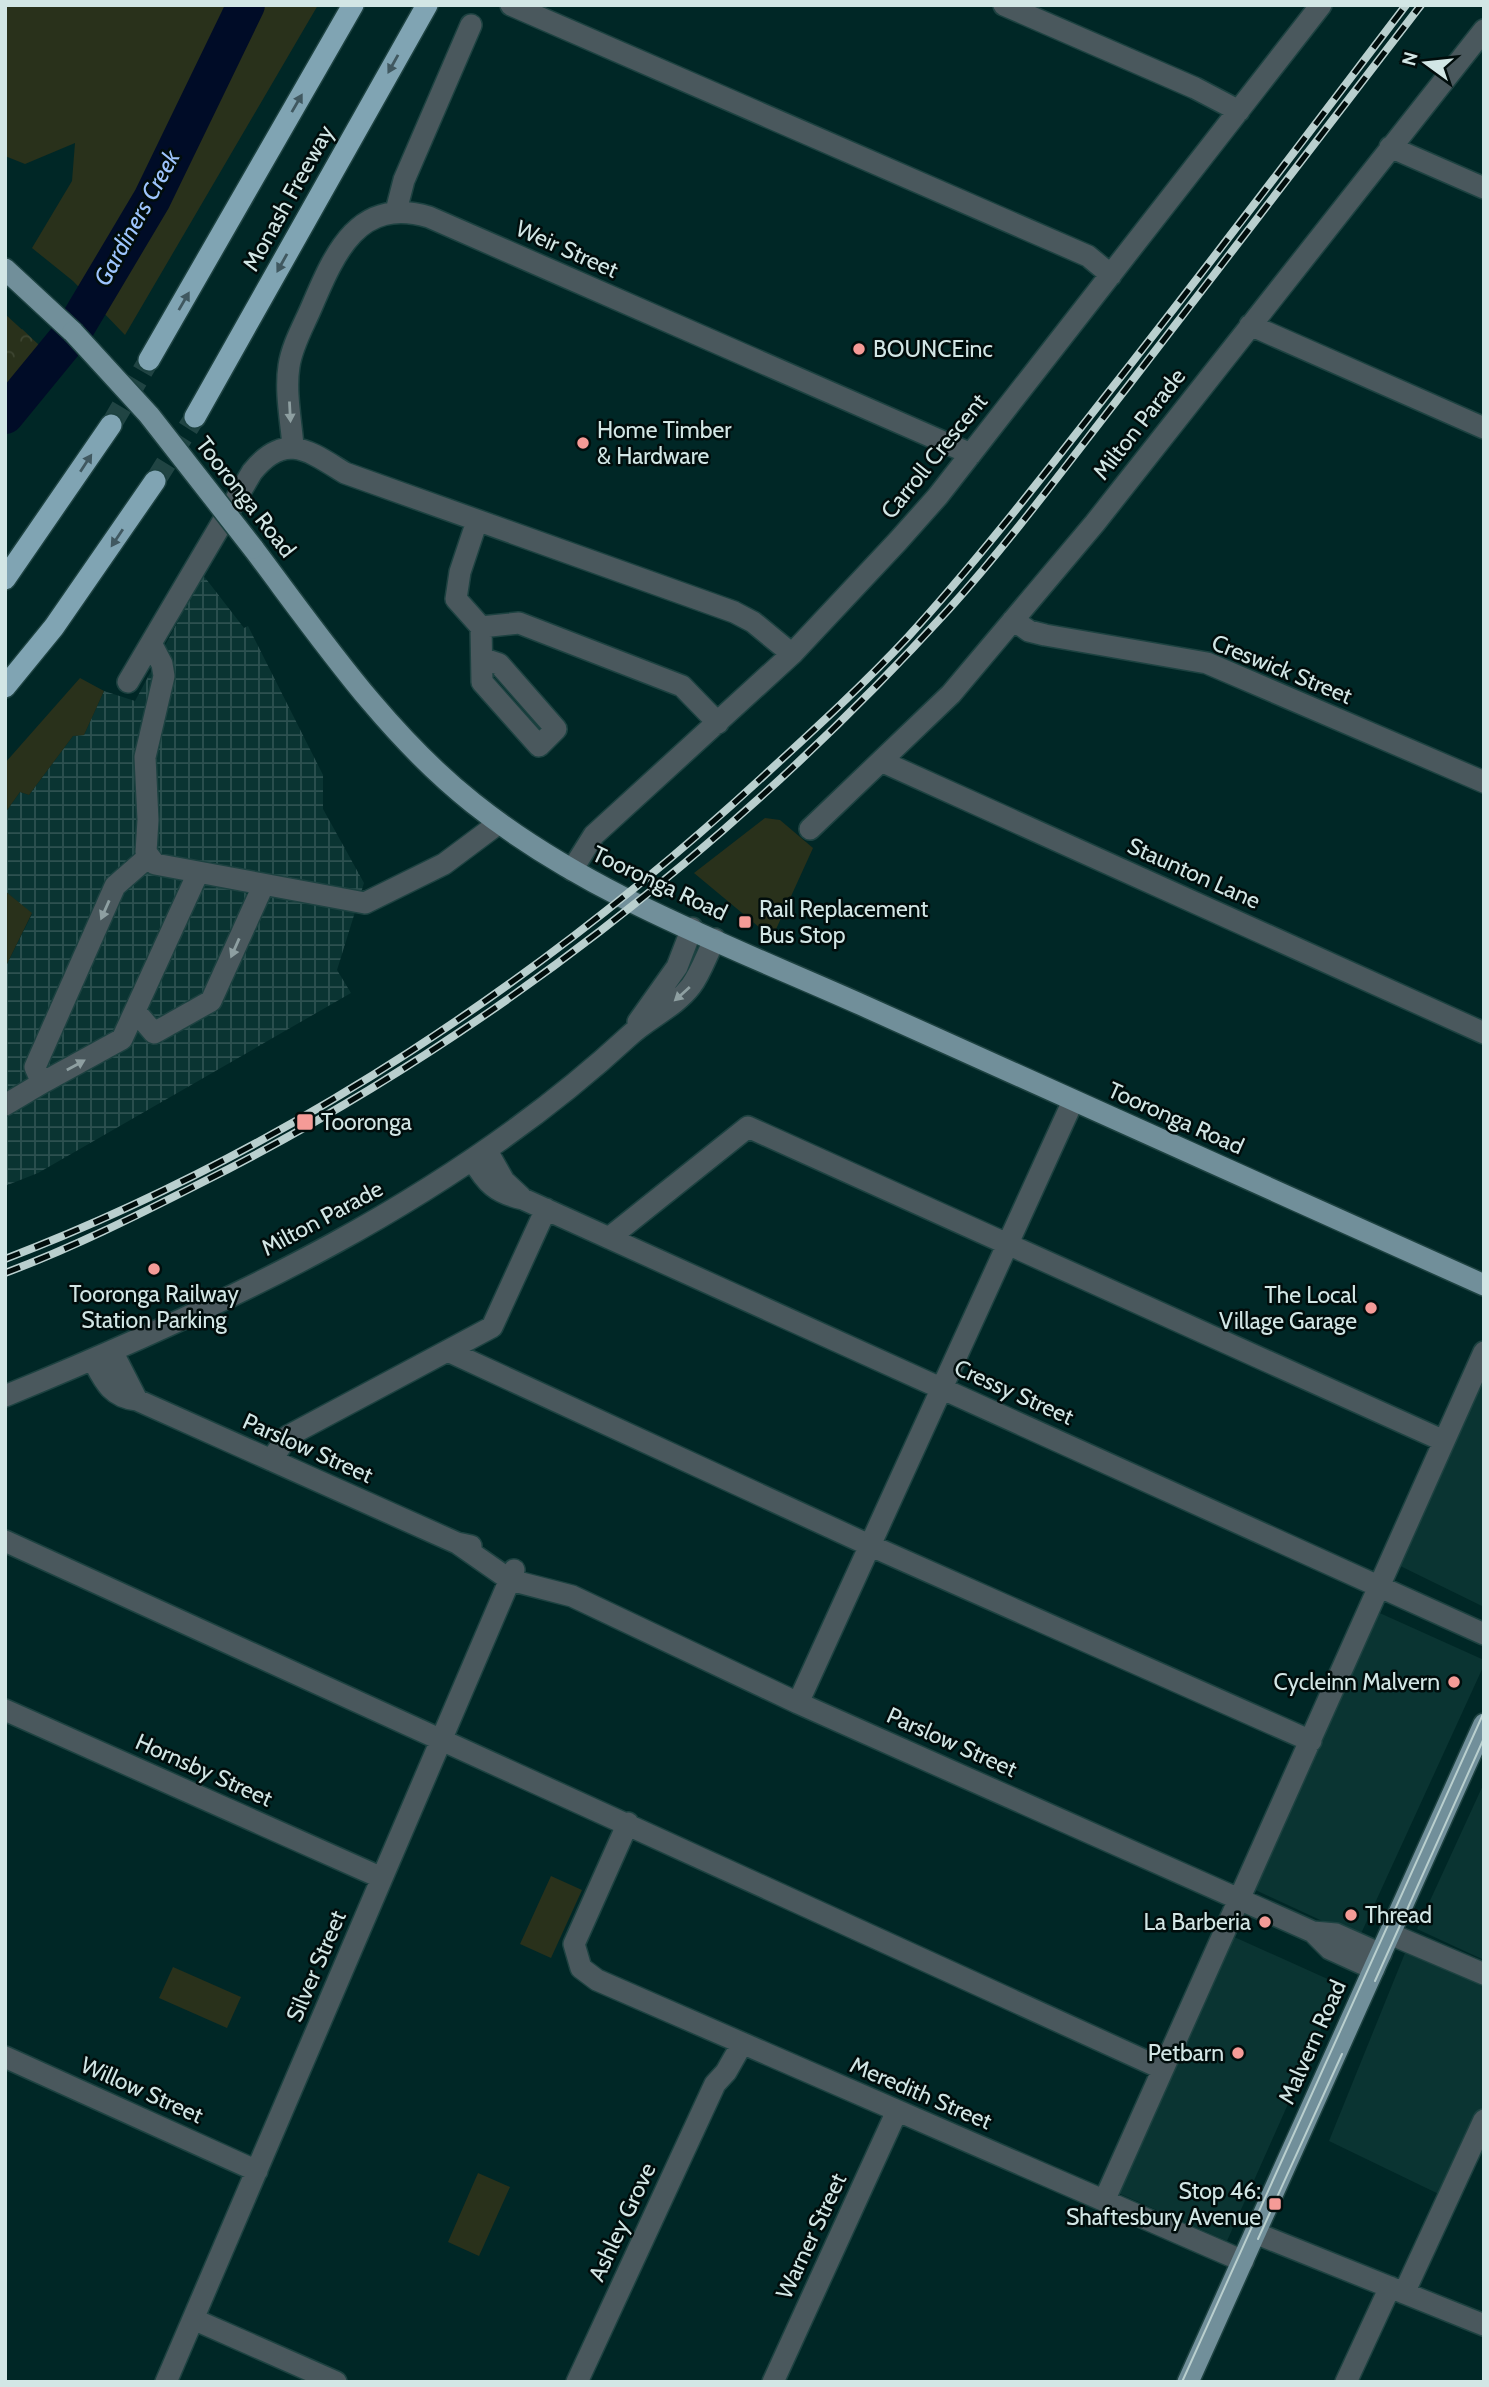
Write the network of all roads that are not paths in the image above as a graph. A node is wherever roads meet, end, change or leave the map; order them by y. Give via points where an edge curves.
1 (353, 5) edge
2 (427, 5) edge
3 (511, 5) edge
4 (1004, 5) edge
5 (1321, 5) edge
6 (471, 25) dead end
7 (1484, 30) edge
8 (1239, 111) junction
9 (1390, 147) junction
10 (1484, 188) edge
11 (396, 211) junction
12 (5, 269) edge
13 (1111, 275) junction
14 (1250, 325) junction
15 (149, 360) tunnel mouth
16 (195, 416) tunnel mouth
17 (111, 425) tunnel mouth
18 (1484, 428) edge
19 (293, 446) junction
20 (971, 454) junction
21 (155, 481) tunnel mouth
22 (477, 521) junction
23 (5, 579) edge
24 (1013, 620) junction
25 (481, 627) junction
26 (152, 645) junction
27 (792, 654) junction
28 (484, 659) dead end
29 (128, 682) dead end
30 (5, 687) edge
31 (718, 723) junction
32 (883, 762) junction
33 (1484, 782) edge
34 (499, 823) junction
35 (810, 829) dead end
36 (147, 858) junction
37 (572, 870) junction
38 (198, 873) junction
39 (263, 886) junction
40 (692, 928) junction
41 (715, 939) junction
42 (136, 1012) junction
43 (632, 1033) junction
44 (1484, 1033) edge
45 (43, 1083) junction
46 (1073, 1101) junction
47 (5, 1105) edge
48 (480, 1156) junction
49 (546, 1209) junction
50 (609, 1238) junction
51 (1009, 1244) junction
52 (1484, 1285) edge
53 (450, 1352) junction
54 (1484, 1352) edge
55 (102, 1356) junction
56 (943, 1389) junction
57 (5, 1396) edge
58 (1444, 1441) junction
59 (271, 1460) junction
60 (5, 1541) edge
61 (869, 1545) junction
62 (512, 1575) junction
63 (1379, 1586) junction
64 (1484, 1634) edge
65 (798, 1703) junction
66 (5, 1710) edge
67 (1484, 1724) edge
68 (442, 1740) junction
69 (1311, 1741) junction
70 (628, 1823) junction
71 (382, 1878) junction
72 (1238, 1899) junction
73 (1390, 1934) junction
74 (1377, 1962) junction
75 (1484, 1975) edge
76 (735, 2041) junction
77 (5, 2057) edge
78 (1163, 2069) junction
79 (897, 2111) junction
80 (1484, 2120) edge
81 (257, 2171) junction
82 (1104, 2201) junction
83 (1255, 2234) junction
84 (1243, 2261) junction
85 (1397, 2290) junction
86 (193, 2319) junction
87 (1484, 2325) edge
88 (166, 2382) edge
89 (337, 2382) edge
90 (577, 2382) edge
91 (773, 2382) edge
92 (1188, 2382) edge
93 (1346, 2382) edge

15 -> 1 highway, Monash Freeway
2 -> 16 highway, Monash Freeway
3 - 13 street via 1087,256
4 - 8 street
5 - 8 street, Carroll Crescent
6 - 11 street via 400,191
7 - 9 street, Milton Parade
8 - 13 street, Carroll Crescent
9 - 10 street
9 - 14 street, Milton Parade
11 -> 19 street via 378,214 336,254 292,353 288,377
11 - 20 street, Weir Street via 429,217
12 - 34 main road, Tooronga Road, bridge via 113,374 389,722 442,776
13 - 20 street, Carroll Crescent
14 - 18 street
14 - 24 street, Milton Parade
23 -> 17 highway
19 - 22 street via 345,473
19 - 26 street via 274,452 252,472
20 - 27 street, Carroll Crescent via 898,541
21 -> 30 highway via 54,627
22 - 25 street via 456,599
22 - 27 street via 734,612
24 - 32 street, Milton Parade via 951,694
24 - 33 street, Creswick Street via 1045,635 1207,663
25 - 28 street
25 - 31 street via 519,623 682,685
26 - 29 street
26 - 36 street via 164,676 145,758
27 - 31 street, Carroll Crescent
31 - 37 street, Carroll Crescent via 594,835
32 - 35 street, Milton Parade
32 - 44 street, Staunton Lane
34 - 37 main road, Tooronga Road
34 - 39 street via 444,864 365,903
36 - 38 street via 169,869
36 -> 45 street via 116,886 35,1067
37 - 40 main road, Tooronga Road
38 - 39 street
38 - 42 street
39 -> 42 street via 211,1001 154,1033
40 - 41 main road, Tooronga Road
40 - 43 street, Milton Parade via 677,967
41 -> 43 street, Milton Parade via 692,985
41 - 46 main road, Tooronga Road
45 -> 42 street via 122,1039
43 - 48 street, Milton Parade via 570,1089
45 - 47 street
46 - 51 street
46 - 52 main road, Tooronga Road
48 - 49 street, Cressy Street via 492,1188
48 - 55 street, Milton Parade via 311,1255
49 - 50 street, Cressy Street
49 - 53 street via 492,1327
50 - 51 street via 748,1127
50 - 56 street, Cressy Street
51 - 56 street
51 - 58 street
53 - 59 street via 288,1436
53 - 61 street
54 - 58 street
55 - 57 street, Milton Parade
55 - 59 street, Parslow Street via 114,1393 121,1398 137,1400
56 - 61 street
56 - 63 street, Cressy Street
58 - 63 street
59 - 62 street, Parslow Street via 457,1542
60 - 68 street
61 - 65 street
61 - 69 street
62 - 65 street, Parslow Street via 572,1596
62 - 68 street, Silver Street
63 - 64 street, Cressy Street
63 - 69 street
65 - 72 street, Parslow Street
66 - 71 street, Hornsby Street
67 - 73 main road, Malvern Road
68 - 70 street
68 - 71 street, Silver Street
69 - 72 street
70 - 76 street, Meredith Street via 574,1944 581,1968 597,1980
70 - 78 street
71 - 81 street, Silver Street
72 - 74 street, Parslow Street via 1313,1932 1336,1934
72 - 78 street
73 - 74 main road, Malvern Road
73 - 75 street
74 - 83 main road, Malvern Road
76 - 79 street, Meredith Street
76 - 90 street, Ashley Grove via 726,2073 715,2084
77 - 81 street, Willow Street
78 - 82 street
79 - 82 street, Meredith Street
79 - 91 street, Warner Street
80 - 85 street
81 - 86 street, Silver Street
82 - 84 street, Meredith Street
83 - 84 main road, Malvern Road
83 - 85 street
84 - 92 main road, Malvern Road
85 - 87 street
85 - 93 street
86 - 88 street, Silver Street
86 - 89 street

